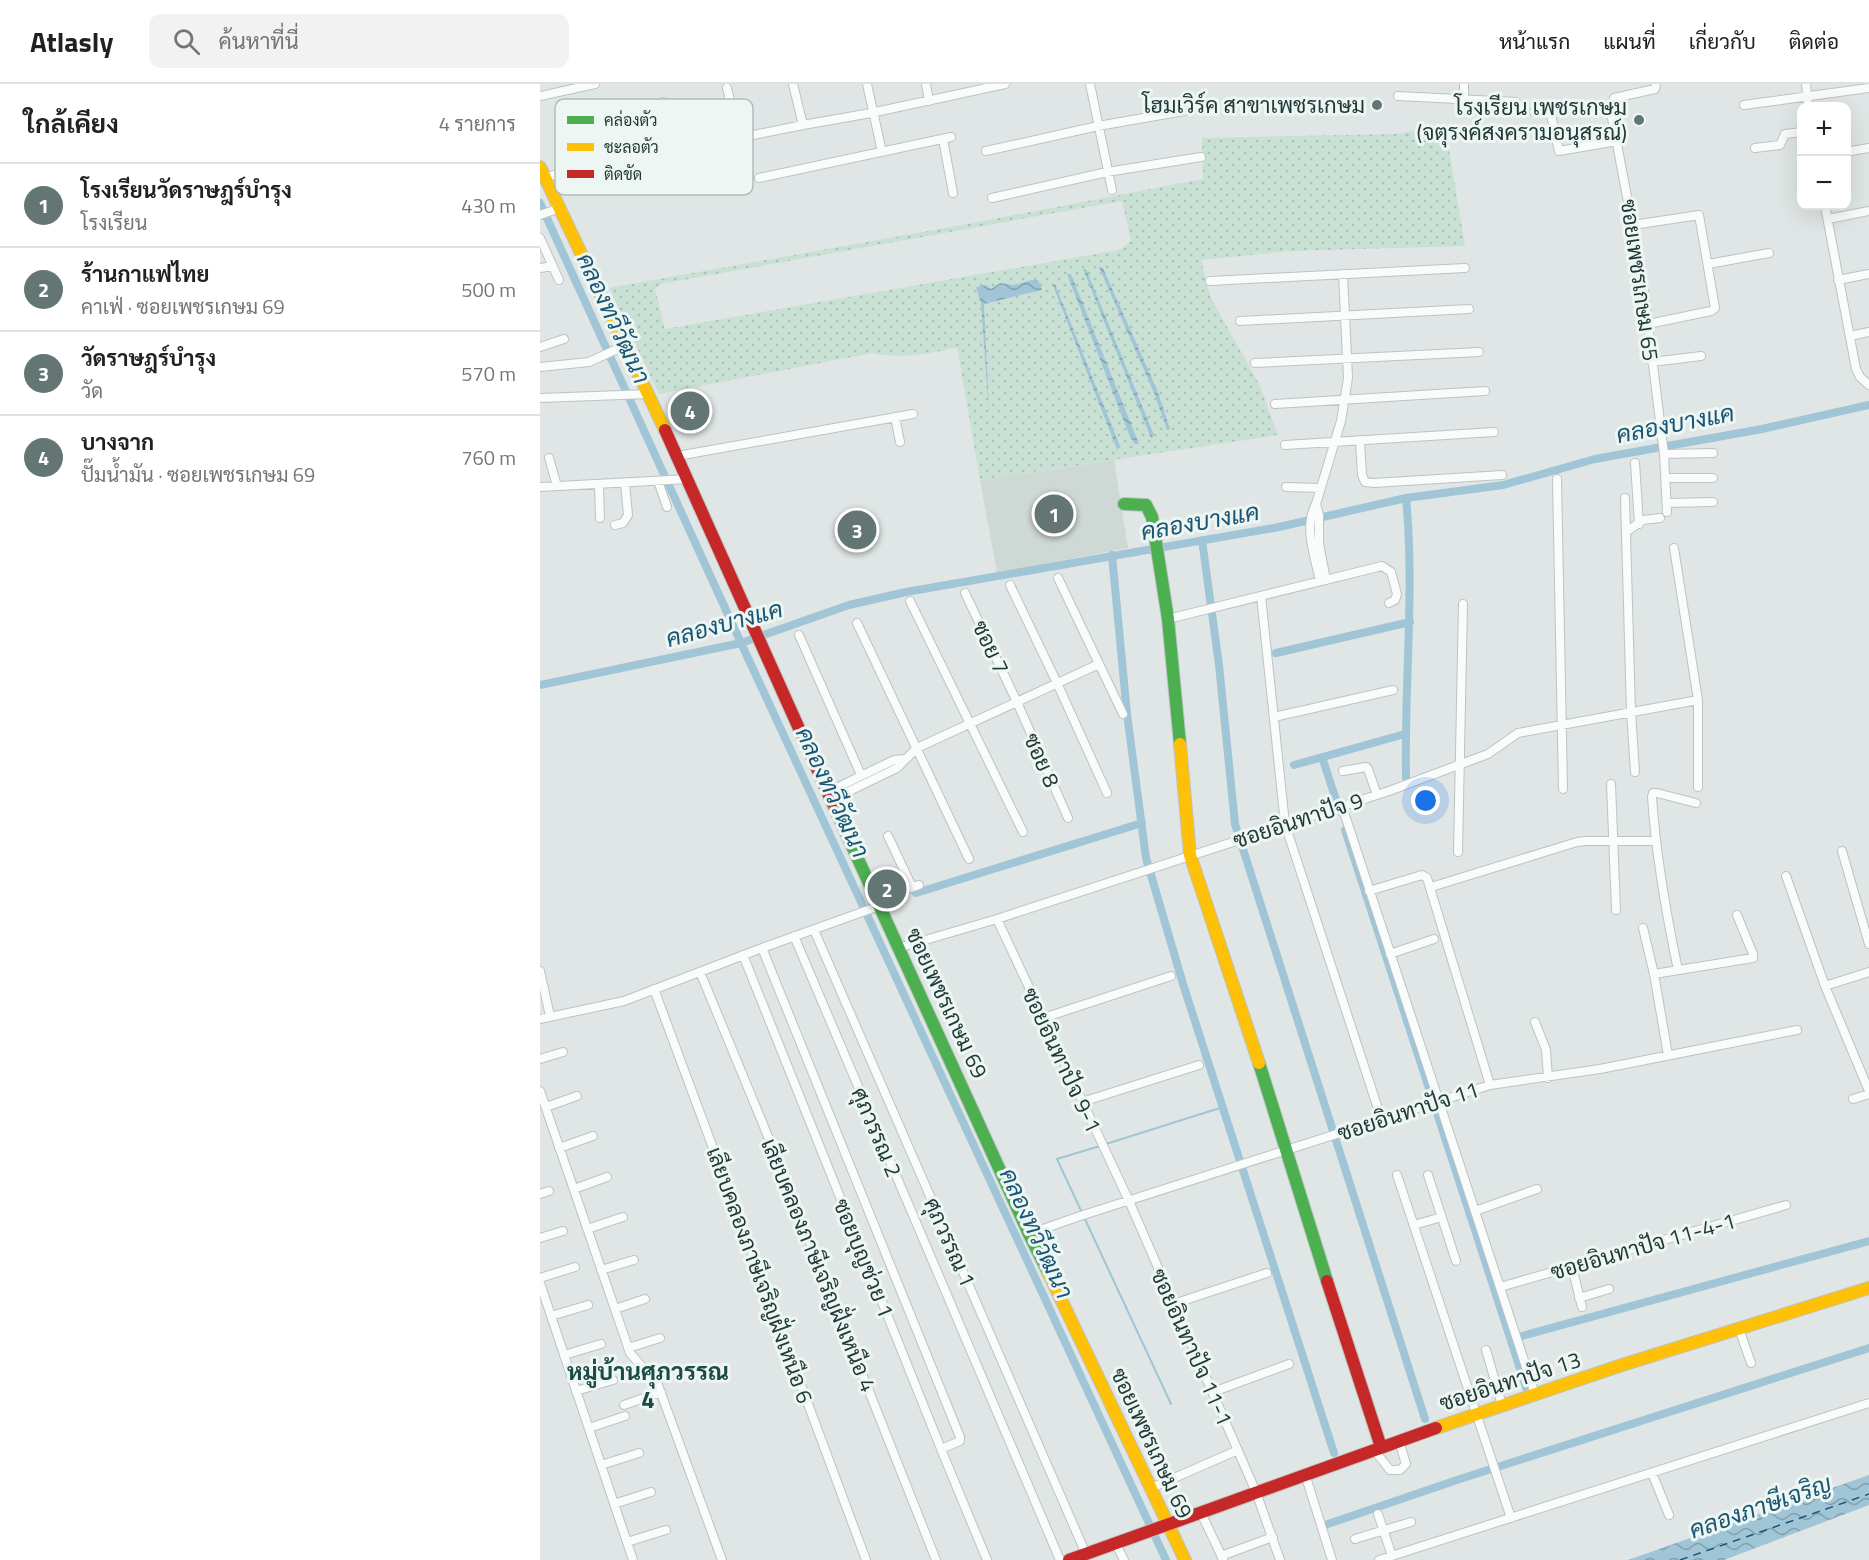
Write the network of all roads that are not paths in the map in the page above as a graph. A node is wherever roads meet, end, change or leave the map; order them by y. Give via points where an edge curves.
1 (595, 84) edge
2 (793, 84) edge
3 (867, 84) edge
4 (926, 84) edge
5 (1005, 84) edge
6 (1090, 84) edge
7 (1464, 84) edge
8 (1656, 84) edge
9 (1806, 84) edge
10 (991, 85) edge
11 (727, 88) dead end
12 (1869, 88) edge
13 (540, 96) edge
14 (1398, 96) dead end
15 (1807, 97) junction
16 (730, 99) edge
17 (1464, 100) junction
18 (929, 101) junction
19 (1516, 102) dead end
20 (1808, 102) edge
21 (1744, 105) dead end
22 (1184, 111) dead end
23 (873, 112) junction
24 (1534, 112) dead end
25 (803, 125) junction
26 (1098, 126) junction
27 (1797, 133) edge
28 (753, 135) edge
29 (1617, 141) junction
30 (1755, 148) dead end
31 (1869, 148) edge
32 (986, 151) dead end
33 (1851, 151) edge
34 (882, 152) junction
35 (1201, 157) dead end
36 (542, 172) edge
37 (1107, 172) junction
38 (759, 178) dead end
39 (1112, 190) dead end
40 (953, 193) dead end
41 (993, 198) dead end
42 (557, 209) junction
43 (1826, 210) edge
44 (1869, 211) edge
45 (540, 215) edge
46 (1828, 219) junction
47 (1634, 225) junction
48 (540, 238) edge
49 (1769, 253) dead end
50 (1708, 264) junction
51 (553, 266) junction
52 (540, 268) edge
53 (1465, 268) dead end
54 (1343, 273) junction
55 (1869, 274) edge
56 (559, 280) dead end
57 (1210, 280) dead end
58 (1839, 280) junction
59 (1469, 309) dead end
60 (1346, 315) junction
61 (1240, 321) dead end
62 (1648, 324) junction
63 (1869, 332) edge
64 (1850, 336) junction
65 (564, 339) dead end
66 (540, 347) edge
67 (622, 347) junction
68 (1479, 352) dead end
69 (1701, 356) dead end
70 (1348, 357) junction
71 (1652, 362) junction
72 (1255, 363) dead end
73 (540, 367) edge
74 (1869, 385) edge
75 (1485, 391) dead end
76 (645, 395) junction
77 (540, 398) edge
78 (1345, 399) junction
79 (1275, 404) dead end
80 (913, 414) dead end
81 (895, 417) junction
82 (1494, 432) dead end
83 (1360, 440) junction
84 (900, 442) dead end
85 (1334, 442) junction
86 (1285, 445) dead end
87 (1713, 453) dead end
88 (1664, 454) junction
89 (677, 456) junction
90 (549, 458) dead end
91 (1635, 463) dead end
92 (1502, 475) dead end
93 (1666, 478) junction
94 (1713, 478) dead end
95 (1557, 479) dead end
96 (683, 480) junction
97 (659, 481) junction
98 (625, 483) junction
99 (599, 484) junction
100 (557, 486) junction
101 (540, 487) edge
102 (1286, 487) dead end
103 (1320, 488) junction
104 (1625, 498) dead end
105 (1713, 502) dead end
106 (1124, 504) dead end
107 (667, 507) dead end
108 (1665, 511) junction
109 (600, 518) dead end
110 (1639, 524) junction
111 (615, 525) dead end
112 (1626, 532) junction
113 (1674, 548) dead end
114 (1058, 578) dead end
115 (1323, 581) junction
116 (1010, 585) dead end
117 (965, 593) dead end
118 (1261, 596) junction
119 (910, 601) dead end
120 (1389, 603) dead end
121 (1462, 604) dead end
122 (1168, 618) junction
123 (857, 623) dead end
124 (799, 635) dead end
125 (1099, 664) junction
126 (1058, 683) junction
127 (1393, 690) dead end
128 (1698, 700) junction
129 (1017, 702) junction
130 (1631, 712) junction
131 (1123, 714) dead end
132 (1274, 717) junction
133 (971, 723) junction
134 (1561, 725) junction
135 (917, 748) junction
136 (905, 759) junction
137 (1460, 764) junction
138 (1342, 771) dead end
139 (1635, 772) dead end
140 (861, 775) junction
141 (1611, 784) dead end
142 (1698, 786) dead end
143 (1563, 789) dead end
144 (1107, 793) dead end
145 (1377, 795) junction
146 (829, 796) junction
147 (1696, 803) dead end
148 (1341, 806) junction
149 (1068, 818) dead end
150 (1285, 824) junction
151 (1023, 832) dead end
152 (888, 836) dead end
153 (1612, 840) junction
154 (1655, 841) junction
155 (1842, 851) dead end
156 (1458, 852) dead end
157 (1190, 855) junction
158 (969, 859) dead end
159 (1786, 876) dead end
160 (1431, 887) junction
161 (1370, 891) junction
162 (877, 905) junction
163 (1616, 910) dead end
164 (1737, 915) dead end
165 (997, 919) junction
166 (1643, 928) dead end
167 (814, 930) junction
168 (794, 936) junction
169 (1434, 939) dead end
170 (1869, 944) edge
171 (762, 948) junction
172 (898, 948) junction
173 (1390, 954) junction
174 (743, 955) junction
175 (1678, 970) junction
176 (540, 971) edge
177 (700, 972) junction
178 (1869, 972) edge
179 (1654, 974) junction
180 (1171, 976) dead end
181 (1825, 986) junction
182 (654, 989) junction
183 (549, 1016) junction
184 (1043, 1018) junction
185 (540, 1019) edge
186 (1535, 1022) dead end
187 (1797, 1029) dead end
188 (563, 1052) dead end
189 (1668, 1055) junction
190 (540, 1059) edge
191 (1199, 1065) dead end
192 (1548, 1078) junction
193 (1490, 1085) junction
194 (540, 1091) edge
195 (1869, 1092) edge
196 (578, 1096) dead end
197 (1853, 1099) dead end
198 (1082, 1102) junction
199 (1437, 1103) junction
200 (546, 1107) junction
201 (1382, 1121) junction
202 (593, 1136) dead end
203 (559, 1148) junction
204 (1285, 1152) junction
205 (1397, 1175) dead end
206 (1428, 1175) dead end
207 (607, 1178) dead end
208 (574, 1189) junction
209 (1537, 1190) dead end
210 (549, 1191) dead end
211 (540, 1194) edge
212 (1129, 1201) junction
213 (1786, 1205) dead end
214 (1474, 1211) junction
215 (623, 1217) dead end
216 (1442, 1217) junction
217 (1414, 1226) junction
218 (587, 1229) junction
219 (563, 1231) dead end
220 (1029, 1234) junction
221 (540, 1238) edge
222 (634, 1260) dead end
223 (1456, 1261) dead end
224 (575, 1267) dead end
225 (1572, 1267) junction
226 (601, 1270) junction
227 (1267, 1273) dead end
228 (540, 1278) edge
229 (540, 1283) edge
230 (1500, 1287) junction
231 (1869, 1288) edge
232 (1609, 1289) dead end
233 (645, 1299) dead end
234 (1173, 1304) junction
235 (588, 1305) dead end
236 (615, 1309) junction
237 (551, 1316) junction
238 (1740, 1329) junction
239 (660, 1338) dead end
240 (601, 1344) dead end
241 (628, 1348) junction
242 (1486, 1350) dead end
243 (564, 1354) junction
244 (1289, 1364) dead end
245 (1750, 1364) dead end
246 (613, 1380) dead end
247 (576, 1391) junction
248 (661, 1392) junction
249 (1213, 1392) junction
250 (1535, 1394) junction
251 (1869, 1402) edge
252 (1502, 1404) junction
253 (624, 1405) dead end
254 (1476, 1413) junction
255 (626, 1416) dead end
256 (589, 1428) junction
257 (1399, 1440) junction
258 (1377, 1448) junction
259 (941, 1449) junction
260 (1238, 1450) junction
261 (639, 1453) dead end
262 (601, 1465) junction
263 (1652, 1473) junction
264 (1305, 1474) junction
265 (1149, 1489) junction
266 (651, 1492) dead end
267 (1256, 1492) junction
268 (614, 1504) junction
269 (1202, 1513) junction
270 (1378, 1514) dead end
271 (1669, 1515) dead end
272 (1511, 1518) junction
273 (1411, 1522) dead end
274 (1163, 1527) junction
275 (666, 1530) dead end
276 (1383, 1531) junction
277 (1273, 1537) junction
278 (1355, 1539) dead end
279 (627, 1542) junction
280 (1116, 1544) junction
281 (1392, 1556) junction
282 (1080, 1557) edge
283 (1222, 1558) edge
284 (633, 1560) edge
285 (722, 1560) edge
286 (866, 1560) edge
287 (936, 1560) edge
288 (987, 1560) edge
289 (1060, 1560) edge
290 (1124, 1560) edge
291 (1185, 1560) edge
292 (1280, 1560) edge
293 (1332, 1560) edge
294 (1379, 1560) edge

1 - 13 street
2 - 25 street
3 - 23 street
4 - 18 street
5 - 10 street
6 - 26 street
7 - 17 street
8 - 29 street, ซอยเพชรเกษม 65 via 1655,88 1611,101
9 - 15 street
10 - 18 street
11 - 16 street
12 - 15 street
14 - 17 street
15 - 20 street
15 - 21 street
17 - 19 street
18 - 23 street
22 - 26 street
23 - 25 street
23 - 34 street
24 - 29 street via 1550,111 1559,151
25 - 28 street
26 - 32 street
26 - 37 street
27 - 30 street via 1785,134 1780,145
29 - 47 street, ซอยเพชรเกษม 65
31 - 33 street
34 - 38 street
34 - 40 street via 947,138
35 - 37 street
36 - 42 street, ซอยเพชรเกษม 69
37 - 39 street
37 - 41 street
42 - 45 street
42 - 67 street, ซอยเพชรเกษม 69
43 - 46 street
44 - 46 street
46 - 58 street
47 - 50 street via 1699,215
47 - 62 street, ซอยเพชรเกษม 65
48 - 51 street
49 - 50 street
50 - 62 street via 1715,308
51 - 52 street
51 - 56 street
53 - 54 street
54 - 57 street
54 - 60 street
55 - 58 street
58 - 64 street
59 - 60 street
60 - 61 street
60 - 70 street
62 - 71 street, ซอยเพชรเกษม 65
63 - 64 street
64 - 74 street via 1856,369
65 - 66 street
67 - 73 street via 578,364
67 - 76 street, ซอยเพชรเกษม 69
68 - 70 street
69 - 71 street
70 - 72 street
70 - 78 street
71 - 88 street, ซอยเพชรเกษม 65
75 - 78 street
76 - 77 street
76 - 89 street, ซอยเพชรเกษม 69
78 - 79 street
78 - 85 street
80 - 81 street
81 - 84 street
81 - 89 street
82 - 83 street
83 - 85 street
83 - 92 street via 1365,482
85 - 86 street
85 - 103 street
87 - 88 street
88 - 93 street, ซอยเพชรเกษม 65
89 - 96 street, ซอยเพชรเกษม 69
90 - 100 street
91 - 110 street
93 - 94 street
93 - 108 street, ซอยเพชรเกษม 65
95 - 134 street
96 - 97 street
96 - 146 street, ซอยเพชรเกษม 69 via 752,622
97 - 98 street
97 - 107 street
98 - 99 street
98 - 111 street via 628,515 623,523
99 - 100 street
99 - 109 street
100 - 101 street
102 - 103 street
103 - 115 street via 1314,527
104 - 112 street
105 - 108 street
106 - 122 street via 1146,505 1152,517
108 - 110 street
110 - 112 street
112 - 130 street
113 - 128 street
114 - 125 street
115 - 118 street
115 - 120 street via 1385,567 1391,572 1397,594
116 - 126 street
117 - 129 street, ซอย 7
118 - 122 street
118 - 132 street
119 - 133 street
121 - 137 street
122 - 157 street
123 - 135 street
124 - 140 street
125 - 126 street
125 - 131 street
126 - 129 street
126 - 144 street
127 - 132 street
128 - 130 street, ซอยอินทาปัจ 9
128 - 142 street
129 - 133 street
129 - 149 street, ซอย 8
130 - 134 street, ซอยอินทาปัจ 9
130 - 139 street
132 - 150 street
133 - 135 street
133 - 151 street
134 - 137 street, ซอยอินทาปัจ 9 via 1518,733 1488,754
134 - 143 street
135 - 136 street
135 - 158 street
136 - 140 street
136 - 146 street via 897,768
137 - 145 street, ซอยอินทาปัจ 9
137 - 156 street
138 - 145 street via 1366,767
140 - 146 street
141 - 153 street
145 - 148 street, ซอยอินทาปัจ 9
146 - 162 street, ซอยเพชรเกษม 69
147 - 154 street via 1653,793
148 - 150 street, ซอยอินทาปัจ 9
148 - 161 street
150 - 157 street, ซอยอินทาปัจ 9
150 - 201 street
152 - 162 street via 916,886
153 - 154 street
153 - 160 street via 1577,842
153 - 163 street
154 - 175 street
155 - 170 street
157 - 165 street, ซอยอินทาปัจ 9
157 - 204 street
159 - 181 street
160 - 161 street via 1422,875
160 - 193 street
161 - 173 street
162 - 167 street
162 - 172 street, ซอยเพชรเกษม 69
164 - 175 street via 1753,958
165 - 172 street, ซอยอินทาปัจ 9
165 - 184 street, ซอยอินทาปัจ 9-1
166 - 179 street
167 - 168 street
167 - 282 street, ศุภวรรณ 1
168 - 171 street
168 - 289 street, ศุภวรรณ 2
169 - 173 street
171 - 174 street
171 - 259 street via 960,1437 958,1444
172 - 220 street, ซอยเพชรเกษม 69
173 - 199 street
174 - 177 street
174 - 259 street, ซอยบุญช่วย 1
175 - 179 street
176 - 183 street
177 - 182 street
177 - 287 street, เลียบคลองภาษีเจริญฝั่งเหนือ 4
178 - 181 street
179 - 189 street
180 - 184 street
181 - 195 street
182 - 183 street via 614,1004
182 - 286 street, เลียบคลองภาษีเจริญฝั่งเหนือ 6
183 - 185 street
184 - 198 street, ซอยอินทาปัจ 9-1
186 - 192 street via 1545,1050
187 - 189 street, ซอยอินทาปัจ 11
188 - 190 street
189 - 192 street, ซอยอินทาปัจ 11
191 - 198 street
192 - 193 street, ซอยอินทาปัจ 11
193 - 199 street, ซอยอินทาปัจ 11
194 - 200 street
195 - 197 street
196 - 200 street
198 - 212 street, ซอยอินทาปัจ 9-1
199 - 201 street, ซอยอินทาปัจ 11
199 - 214 street
200 - 203 street
201 - 204 street, ซอยอินทาปัจ 11
202 - 203 street
203 - 208 street
204 - 212 street, ซอยอินทาปัจ 11
204 - 258 street
205 - 217 street
206 - 216 street
207 - 208 street
208 - 218 street
209 - 214 street
210 - 211 street
212 - 220 street, ซอยอินทาปัจ 11
212 - 234 street, ซอยอินทาปัจ 11-1
213 - 225 street, ซอยอินทาปัจ 11-4-1
214 - 230 street
215 - 218 street
216 - 217 street
216 - 223 street
217 - 254 street
218 - 226 street
219 - 221 street
220 - 265 street, ซอยเพชรเกษม 69 via 1067,1307
222 - 226 street
224 - 228 street
225 - 230 street, ซอยอินทาปัจ 11-4-1
225 - 232 street via 1580,1302
226 - 236 street
227 - 234 street
229 - 237 street
230 - 250 street
231 - 238 street, ซอยอินทาปัจ 13
233 - 236 street
234 - 249 street, ซอยอินทาปัจ 11-1
235 - 237 street
236 - 241 street
237 - 243 street
238 - 245 street
238 - 250 street, ซอยอินทาปัจ 13
239 - 241 street
240 - 243 street
241 - 248 street
242 - 252 street
243 - 247 street
244 - 249 street
246 - 247 street
247 - 256 street
248 - 253 street
248 - 285 street
249 - 260 street, ซอยอินทาปัจ 11-1
250 - 252 street, ซอยอินทาปัจ 13
251 - 263 street
252 - 254 street, ซอยอินทาปัจ 13
254 - 257 street, ซอยอินทาปัจ 13
254 - 272 street
255 - 256 street
256 - 262 street
257 - 258 street, ซอยอินทาปัจ 13
257 - 258 street via 1406,1464 1400,1470 1390,1470
258 - 264 street, ซอยอินทาปัจ 13
259 - 288 street, ซอยบุญช่วย 1
260 - 265 street
260 - 267 street, ซอยอินทาปัจ 11-1
261 - 262 street
262 - 268 street
263 - 271 street
263 - 272 street
264 - 267 street, ซอยอินทาปัจ 13
264 - 293 street
265 - 274 street, ซอยเพชรเกษม 69
266 - 268 street
267 - 269 street, ซอยอินทาปัจ 13
267 - 277 street, ซอยอินทาปัจ 11-1
268 - 279 street
269 - 274 street, ซอยอินทาปัจ 13
269 - 283 street
270 - 276 street
272 - 281 street
273 - 276 street
274 - 280 street, ซอยอินทาปัจ 13
274 - 291 street, ซอยเพชรเกษม 69
275 - 279 street
276 - 278 street
276 - 281 street
277 - 283 street
277 - 292 street, ซอยอินทาปัจ 11-1
279 - 284 street
280 - 282 street, ซอยอินทาปัจ 13
280 - 290 street
281 - 294 street

